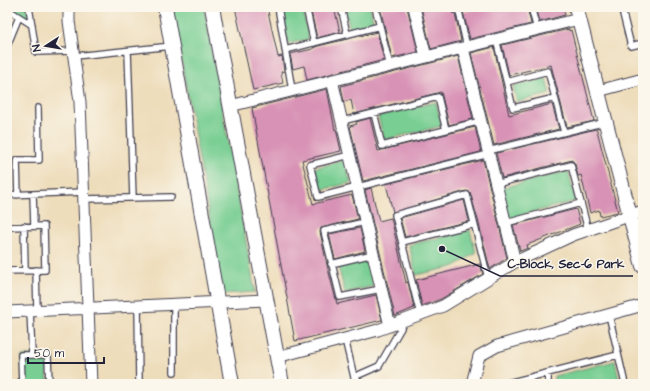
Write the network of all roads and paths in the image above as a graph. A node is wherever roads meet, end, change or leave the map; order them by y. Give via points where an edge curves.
1 (29, 7) edge
2 (69, 7) edge
3 (165, 7) edge
4 (212, 7) edge
5 (278, 7) edge
6 (306, 7) edge
7 (341, 7) edge
8 (375, 7) edge
9 (414, 7) edge
10 (459, 7) edge
11 (531, 7) edge
12 (634, 7) edge
13 (7, 9) edge
14 (578, 13) edge
15 (19, 17) junction
16 (32, 25) junction
17 (380, 26) junction
18 (537, 29) junction
19 (347, 34) junction
20 (496, 40) junction
21 (314, 42) junction
22 (643, 43) edge
23 (7, 46) edge
24 (172, 46) junction
25 (465, 47) junction
26 (285, 50) junction
27 (128, 51) junction
28 (74, 53) junction
29 (426, 57) junction
30 (390, 66) junction
31 (332, 80) junction
32 (643, 81) edge
33 (507, 82) junction
34 (292, 90) junction
35 (598, 91) junction
36 (555, 98) junction
37 (230, 106) junction
38 (38, 108) dead end
39 (374, 113) junction
40 (342, 121) junction
41 (480, 121) junction
42 (606, 122) junction
43 (446, 130) junction
44 (564, 132) junction
45 (488, 153) junction
46 (350, 155) junction
47 (496, 184) junction
48 (357, 187) junction
49 (33, 194) junction
50 (7, 195) edge
51 (18, 195) junction
52 (84, 196) junction
53 (172, 197) dead end
54 (133, 198) junction
55 (581, 203) junction
56 (637, 213) edge
57 (365, 222) junction
58 (506, 223) junction
59 (474, 224) junction
60 (24, 226) junction
61 (34, 226) junction
62 (7, 227) edge
63 (588, 230) junction
64 (402, 242) junction
65 (373, 254) junction
66 (515, 262) junction
67 (332, 264) junction
68 (643, 266) edge
69 (25, 270) junction
70 (36, 270) junction
71 (7, 271) edge
72 (488, 278) junction
73 (381, 289) junction
74 (266, 300) junction
75 (217, 302) junction
76 (174, 304) junction
77 (138, 306) junction
78 (643, 306) edge
79 (88, 308) junction
80 (33, 311) junction
81 (7, 312) edge
82 (420, 314) junction
83 (609, 315) junction
84 (395, 324) junction
85 (345, 339) junction
86 (32, 355) junction
87 (618, 355) junction
88 (277, 357) junction
89 (174, 372) dead end
90 (548, 373) junction
91 (354, 377) junction
92 (22, 384) edge
93 (49, 384) edge
94 (91, 384) edge
95 (139, 384) edge
96 (232, 384) edge
97 (282, 384) edge
98 (362, 384) edge
99 (474, 384) edge
100 (507, 384) edge
101 (548, 384) edge
102 (625, 384) edge

1 - 16 lane
2 - 28 street
3 - 24 street
4 - 37 street
5 - 26 lane
6 - 21 lane
7 - 19 lane
8 - 17 lane
9 - 29 street
10 - 25 lane
11 - 18 lane
12 - 22 lane via 622,10 631,46
13 - 15 lane
14 - 18 street
14 - 35 street
15 - 16 lane
15 - 23 lane
16 - 28 lane via 36,52
17 - 19 lane
17 - 30 lane
18 - 20 street
19 - 21 lane
20 - 25 street
20 - 33 lane
21 - 26 lane
24 - 27 lane
24 - 75 street
25 - 29 street
25 - 41 street
26 - 34 lane
27 - 28 lane
27 - 54 lane
28 - 52 street via 80,102
29 - 30 street
30 - 31 street
31 - 34 street
31 - 40 street
32 - 35 street
33 - 36 lane via 513,108
33 - 36 lane via 548,71
34 - 37 street
35 - 42 street
36 - 44 lane
37 - 74 street
38 - 51 lane via 39,160 17,160
39 - 40 lane
39 - 43 lane via 382,146
39 - 43 lane via 438,97
40 - 46 street
41 - 43 lane
41 - 45 street
42 - 44 lane
42 - 56 street
44 - 45 lane
45 - 47 street
45 - 48 lane
46 - 48 street
46 - 48 lane via 310,165 318,197
47 - 55 lane via 571,165
47 - 58 street
48 - 57 street
49 - 51 lane
49 - 52 lane
49 - 61 lane
50 - 51 lane
52 - 54 lane
52 - 79 street
53 - 54 lane
55 - 58 lane
55 - 63 lane
56 - 63 street
56 - 68 street via 637,245
57 - 65 street
57 - 67 lane via 324,232
58 - 66 street
59 - 64 lane
59 - 64 lane via 467,195 395,215
59 - 72 lane
60 - 61 lane
60 - 62 lane
60 - 69 lane
61 - 70 lane via 44,226 45,270
63 - 66 street
64 - 82 lane
65 - 67 lane
65 - 73 street
66 - 72 street
67 - 73 lane via 340,297
69 - 70 lane
69 - 71 lane
70 - 80 lane
72 - 82 street via 442,306
73 - 84 street
74 - 75 street
74 - 88 street
75 - 76 street
75 - 96 street
76 - 77 street
76 - 89 lane
77 - 79 street
77 - 95 lane
78 - 83 street
79 - 80 street
79 - 94 street
80 - 81 street
80 - 86 lane
82 - 84 street
83 - 87 lane
83 - 99 street via 497,346 479,356
84 - 85 street
84 - 91 lane via 401,328 379,366
85 - 88 street
85 - 91 lane
86 - 92 lane via 21,356
86 - 93 lane via 48,354
87 - 90 lane
87 - 102 lane
88 - 97 street
90 - 100 lane
90 - 101 lane
91 - 98 lane

